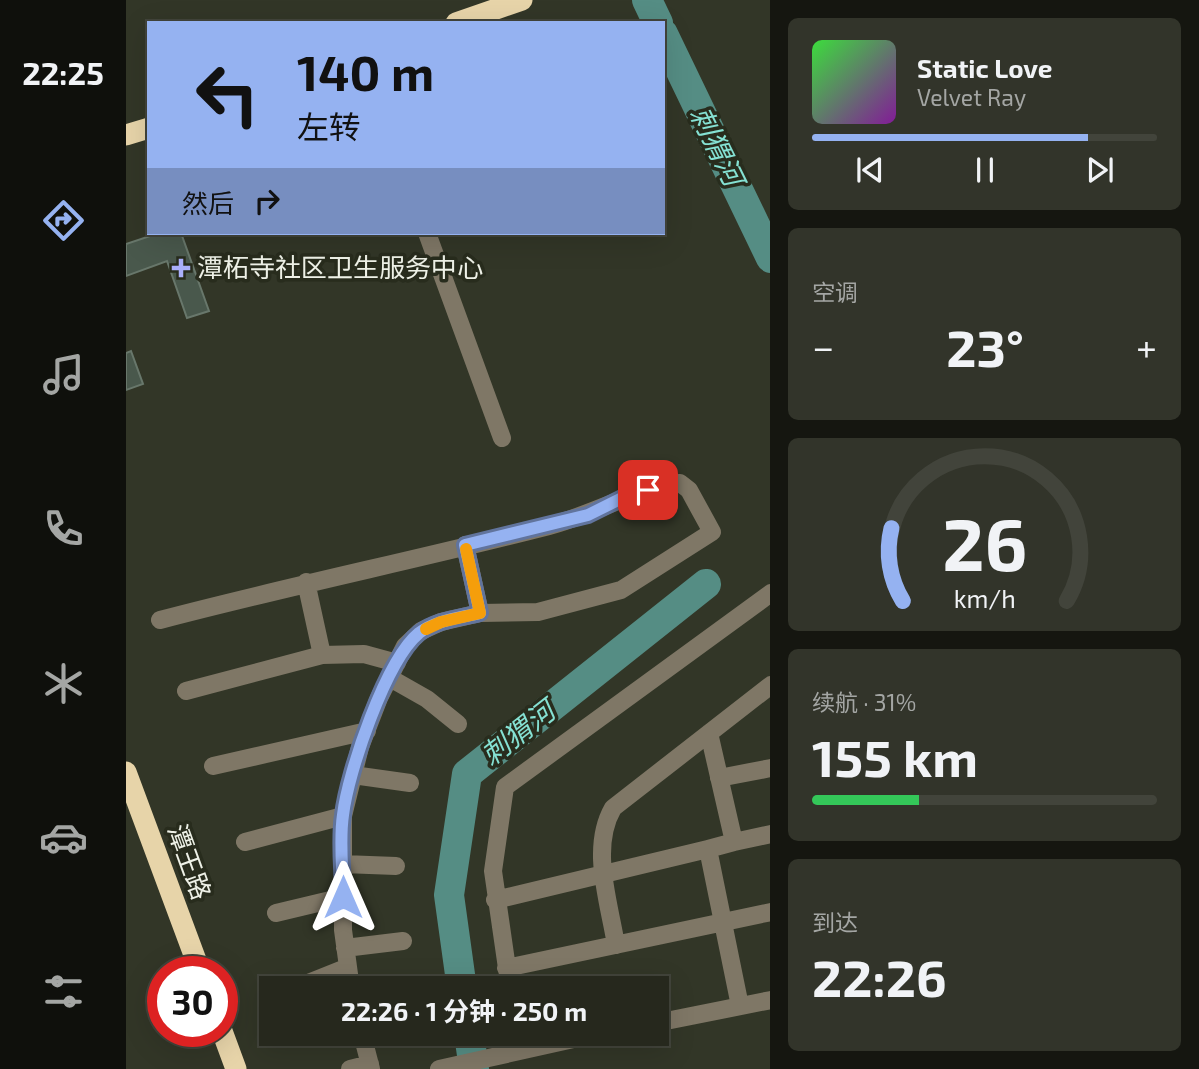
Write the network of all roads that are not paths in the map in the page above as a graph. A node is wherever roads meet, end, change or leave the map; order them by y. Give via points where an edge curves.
1 (522, 0) edge
2 (462, 21) edge
3 (147, 129) edge
4 (126, 135) edge
5 (428, 235) edge
6 (502, 438) dead end
7 (465, 545) junction
8 (306, 582) junction
9 (770, 593) edge
10 (480, 613) junction
11 (160, 620) dead end
12 (323, 655) junction
13 (393, 670) junction
14 (770, 685) edge
15 (186, 691) dead end
16 (458, 724) dead end
17 (367, 731) junction
18 (709, 733) junction
19 (213, 765) dead end
20 (770, 768) edge
21 (126, 772) edge
22 (352, 775) junction
23 (719, 778) junction
24 (410, 783) dead end
25 (342, 816) junction
26 (770, 834) edge
27 (245, 842) dead end
28 (734, 842) junction
29 (708, 849) junction
30 (343, 864) junction
31 (396, 866) dead end
32 (605, 874) junction
33 (343, 897) junction
34 (495, 900) junction
35 (770, 912) edge
36 (276, 913) dead end
37 (723, 922) junction
38 (403, 941) dead end
39 (616, 945) junction
40 (345, 948) junction
41 (194, 956) edge
42 (348, 967) junction
43 (506, 968) junction
44 (326, 976) edge
45 (349, 976) edge
46 (508, 976) edge
47 (770, 1000) edge
48 (740, 1006) junction
49 (669, 1020) edge
50 (365, 1046) edge
51 (512, 1046) edge
52 (228, 1047) edge
53 (371, 1066) edge
54 (236, 1069) edge
55 (350, 1069) edge
56 (439, 1069) edge

1 - 2 highway
3 - 4 highway
5 - 6 street
7 - 8 street
7 - 10 street
7 - 10 street via 588,515 626,496 680,483 712,532 621,590 538,612
8 - 11 street
8 - 12 street
9 - 34 street via 505,787 493,871
10 - 13 street via 421,631 405,646
12 - 13 street via 364,654
12 - 15 street
13 - 16 street
13 - 17 street
14 - 18 street
17 - 19 street
17 - 22 street
18 - 23 street
18 - 32 street via 613,808 604,824 601,851
20 - 23 street
21 - 41 highway, 潭王路
22 - 24 street
22 - 25 street
23 - 28 street
25 - 27 street
25 - 30 street
26 - 28 street
28 - 29 street
29 - 32 street
29 - 37 street
30 - 31 street
30 - 33 street
32 - 34 street
32 - 39 street
33 - 36 street
33 - 40 street
34 - 43 street
35 - 37 street
37 - 39 street
37 - 48 street
38 - 40 street
39 - 43 street
40 - 42 street
42 - 44 street
42 - 45 street
43 - 46 street
47 - 48 street
48 - 49 street
50 - 53 street
51 - 56 street via 488,1059
52 - 54 highway
53 - 55 street

